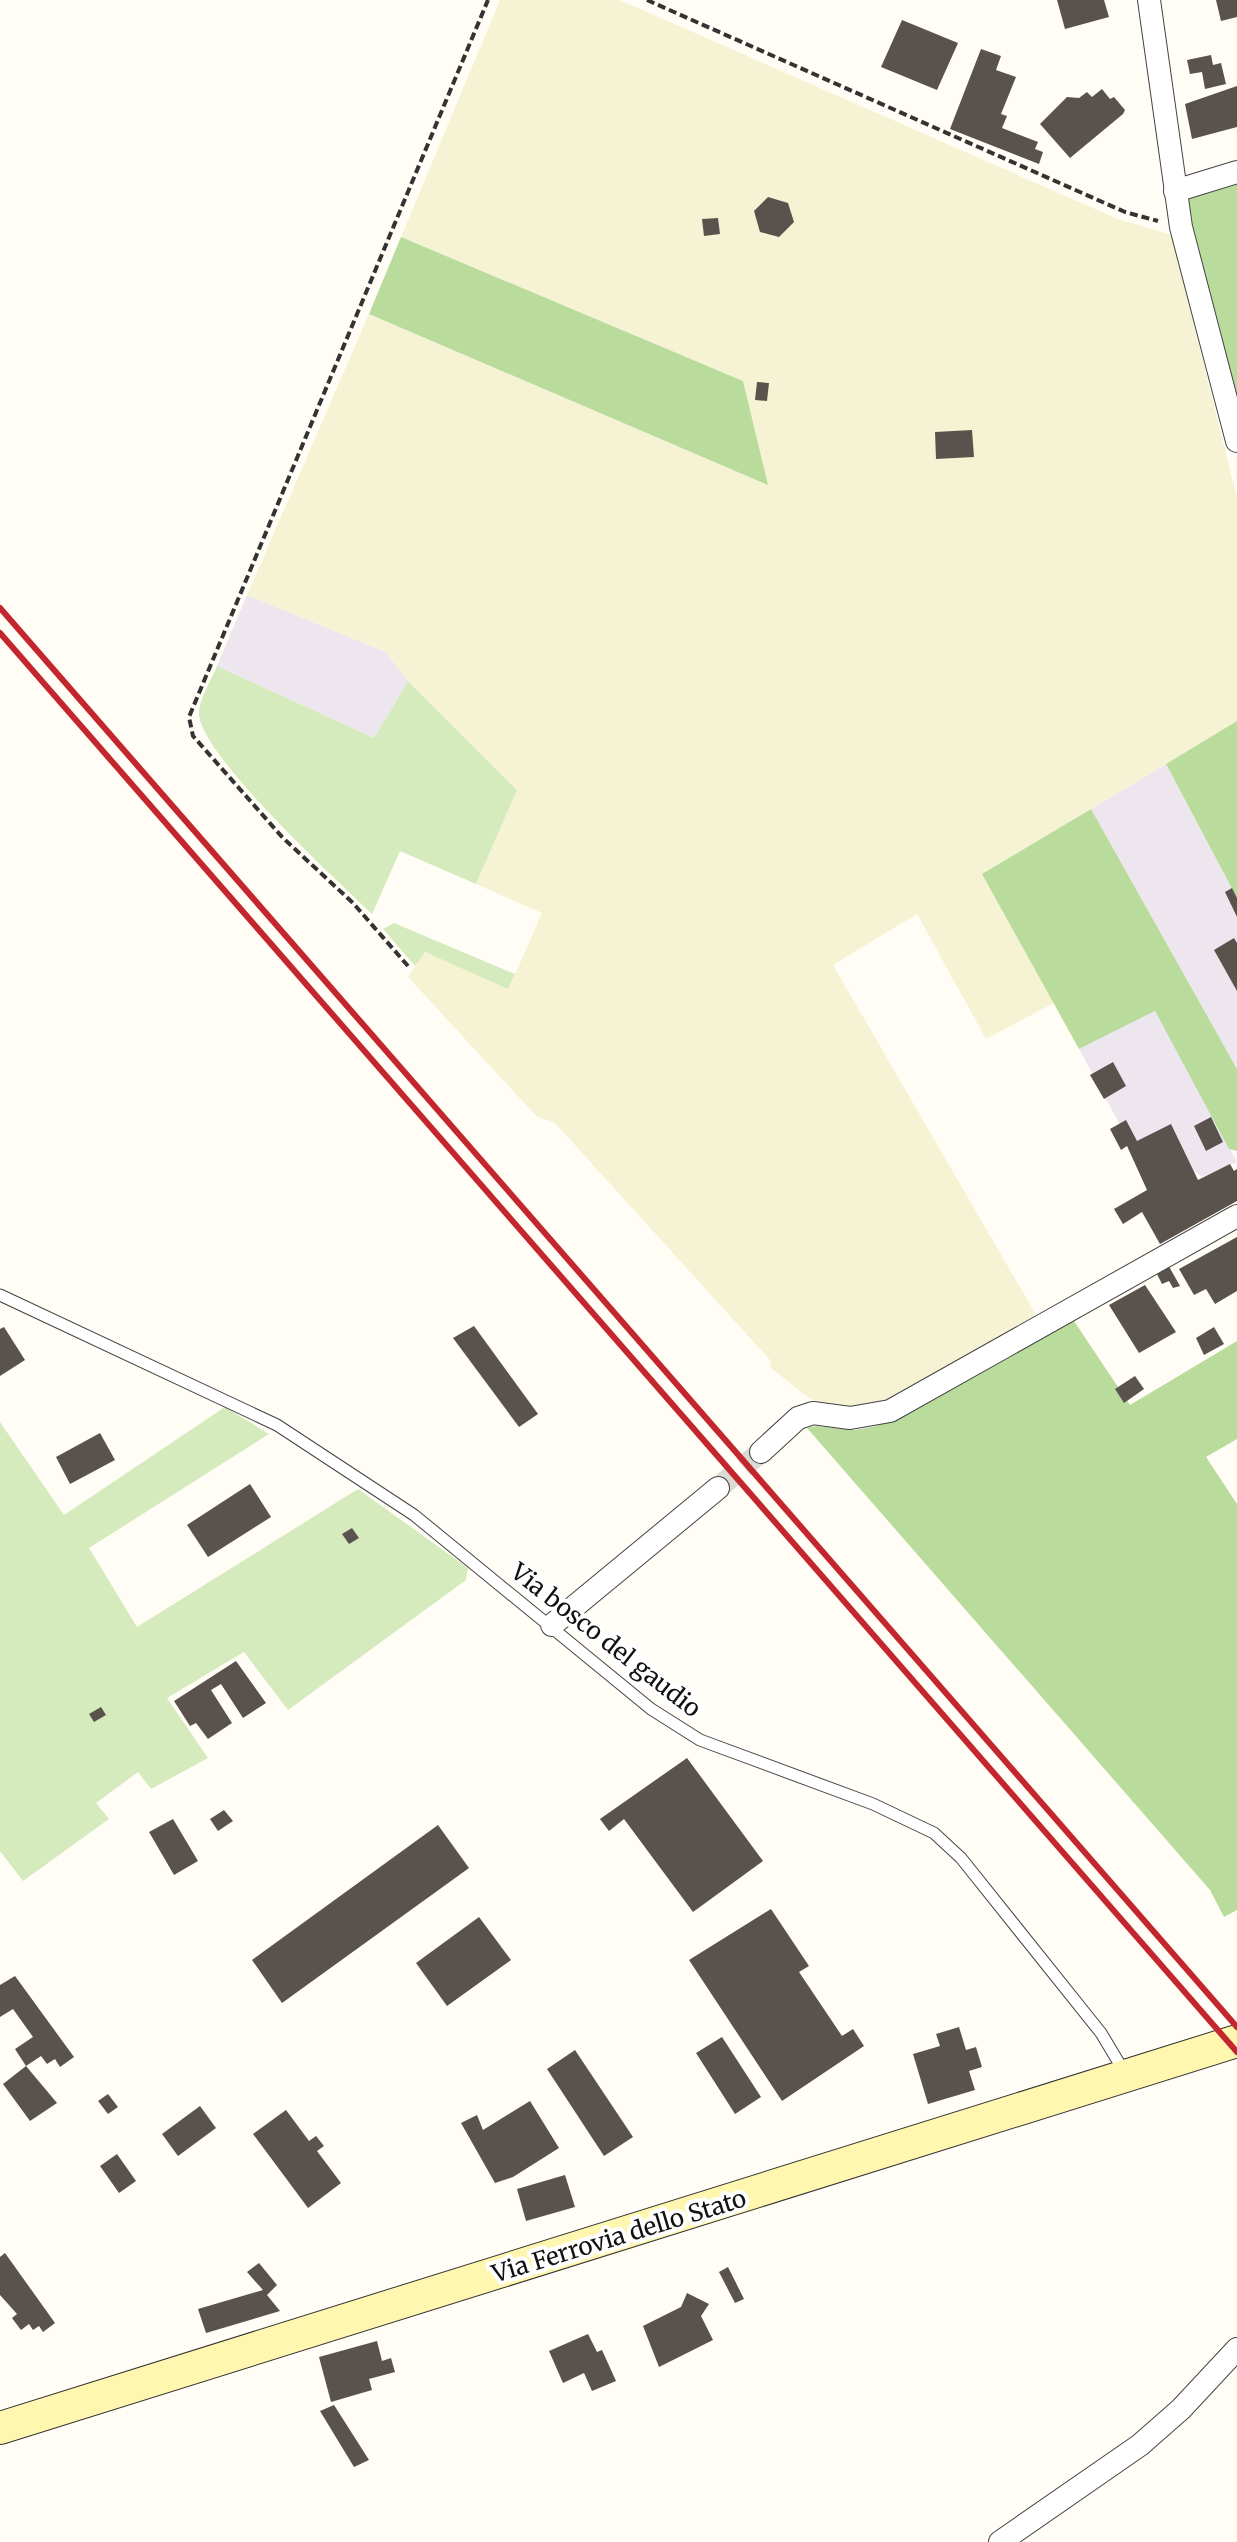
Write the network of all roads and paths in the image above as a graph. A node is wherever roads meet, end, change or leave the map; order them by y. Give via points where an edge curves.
1 (488, 0) edge
2 (647, 0) edge
3 (1149, 0) edge
4 (1237, 172) edge
5 (1175, 191) junction
6 (1181, 227) junction
7 (1237, 441) edge
8 (408, 966) dead end
9 (1237, 1216) edge
10 (0, 1295) edge
11 (761, 1452) tunnel mouth
12 (718, 1488) tunnel mouth
13 (552, 1625) junction
14 (1237, 2041) edge
15 (1127, 2076) junction
16 (1237, 2349) edge
17 (0, 2428) edge
18 (1000, 2542) edge

1 - 8 path via 189,717 193,736
2 - 6 path via 1125,212
3 - 5 street
4 - 5 street
5 - 6 street
6 - 7 street
9 - 11 street via 890,1411 850,1418 806,1415
10 - 13 lane, Via bosco del gaudio via 277,1425 414,1515
12 - 13 street
13 - 15 lane, Via bosco del gaudio via 651,1709 700,1740 873,1804 934,1833 961,1858 1092,2021
14 - 15 main road, Via Ferrovia dello Stato
15 - 17 main road, Via Ferrovia dello Stato
16 - 18 street via 1140,2445

